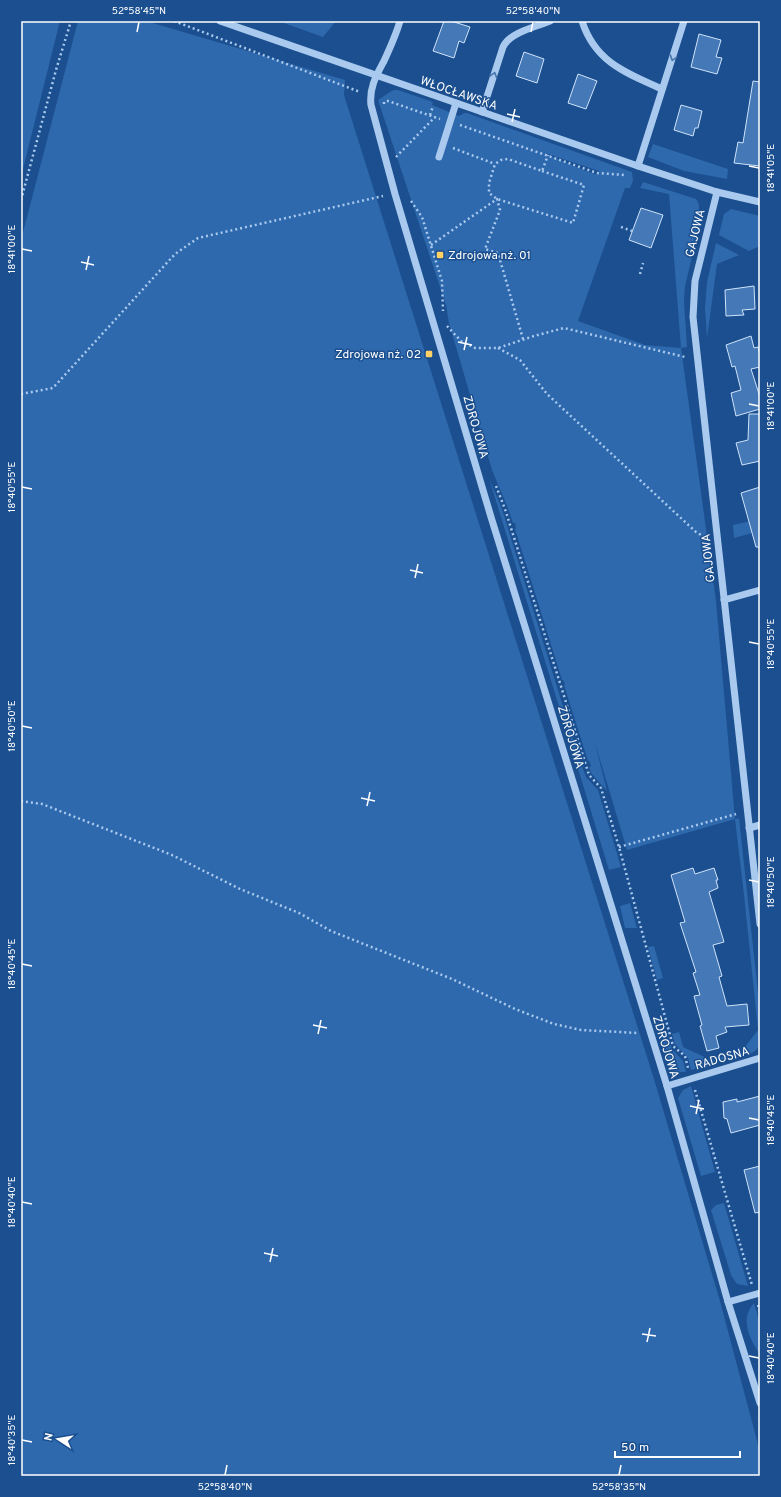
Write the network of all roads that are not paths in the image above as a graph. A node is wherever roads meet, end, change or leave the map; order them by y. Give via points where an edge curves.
1 (220, 21) edge
2 (400, 21) edge
3 (550, 21) edge
4 (582, 21) edge
5 (684, 21) edge
6 (376, 76) junction
7 (662, 89) junction
8 (456, 103) junction
9 (482, 112) junction
10 (439, 157) dead end
11 (638, 166) junction
12 (717, 192) junction
13 (760, 202) edge
14 (760, 590) edge
15 (724, 600) junction
16 (760, 825) edge
17 (749, 828) junction
18 (760, 924) edge
19 (760, 1058) edge
20 (667, 1086) junction
21 (757, 1294) edge
22 (728, 1302) junction
23 (760, 1403) edge

1 - 6 street, WŁOCŁAWSKA
2 - 6 street, ZDROJOWA
9 -> 3 street via 505,42 514,35
4 - 7 street via 592,44 605,58 624,72
5 -> 7 street
6 - 8 street, WŁOCŁAWSKA
6 - 20 street, ZDROJOWA via 370,96 371,105 395,194 491,517
7 - 11 street
8 - 9 street, WŁOCŁAWSKA
8 - 10 street
9 - 11 street, WŁOCŁAWSKA
11 - 12 street, WŁOCŁAWSKA
12 - 13 street, WŁOCŁAWSKA
12 - 15 street, GAJOWA via 695,281 693,317
14 - 15 street
15 - 17 street, GAJOWA
16 - 17 street
17 - 18 street, GAJOWA
19 - 20 street, RADOSNA
20 - 22 street, ZDROJOWA
21 - 22 street
22 - 23 street, ZDROJOWA

